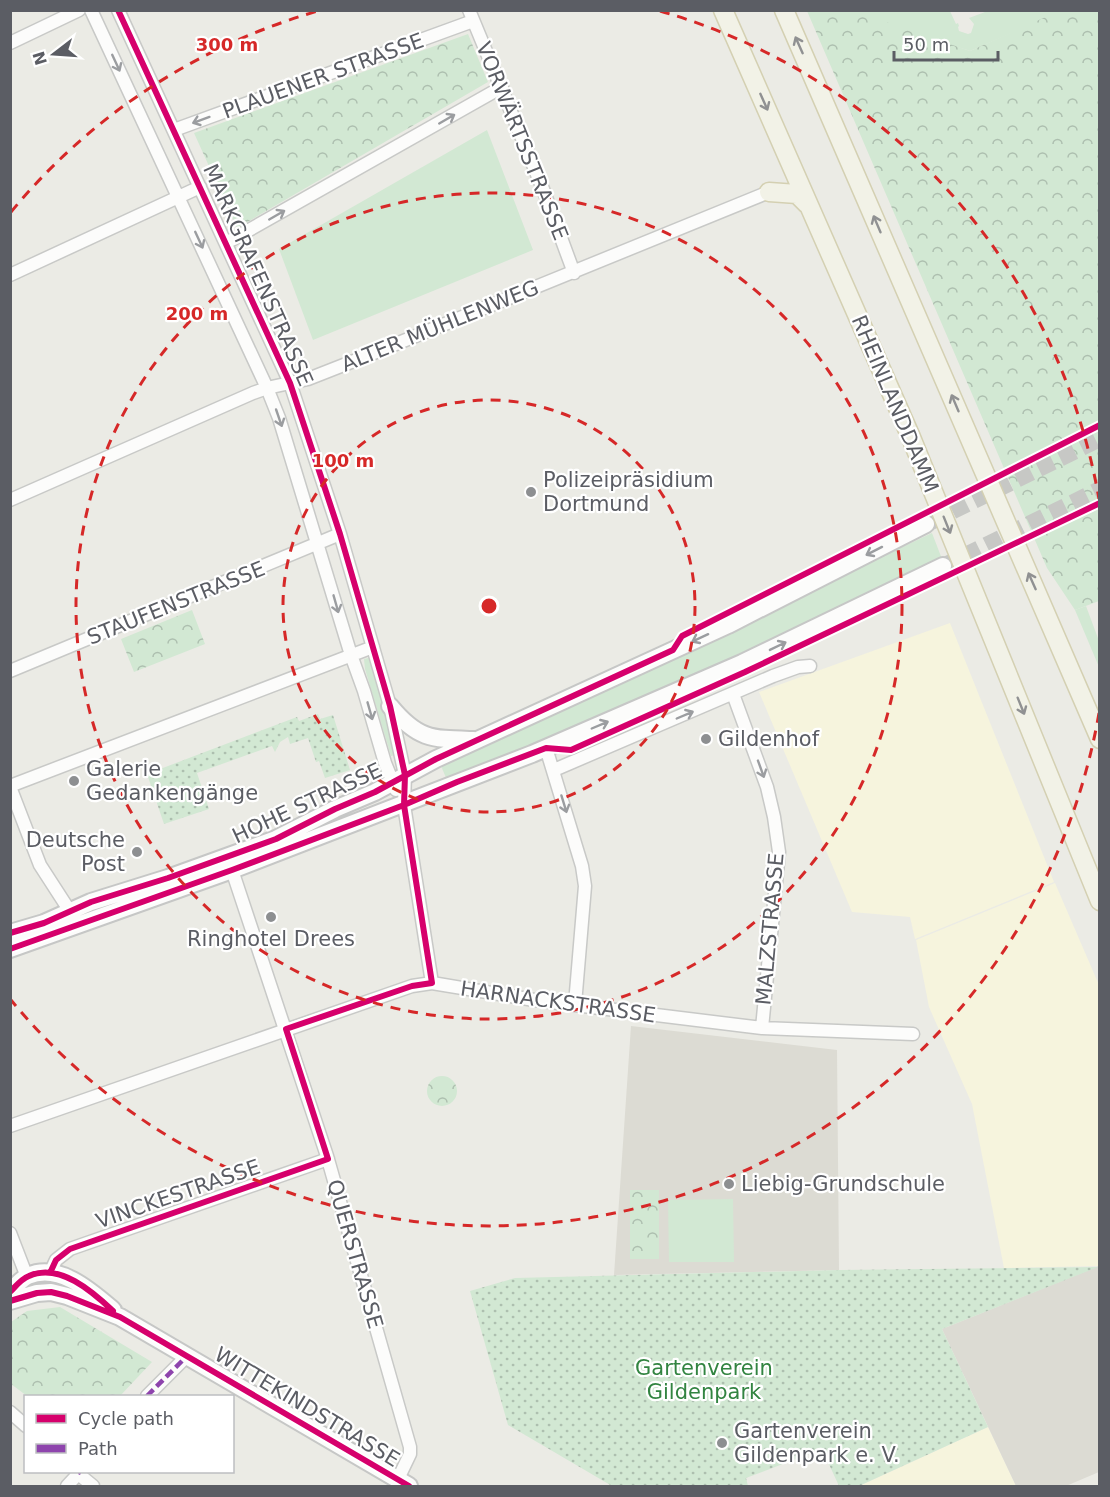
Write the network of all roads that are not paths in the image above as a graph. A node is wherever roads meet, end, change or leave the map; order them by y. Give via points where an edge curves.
1 (79, 10) edge
2 (91, 10) edge
3 (118, 10) edge
4 (723, 10) edge
5 (784, 10) edge
6 (471, 16) edge
7 (10, 43) edge
8 (502, 87) junction
9 (174, 130) junction
10 (788, 158) junction
11 (200, 187) junction
12 (769, 192) junction
13 (178, 197) junction
14 (809, 206) junction
15 (226, 243) junction
16 (574, 273) junction
17 (10, 275) edge
18 (290, 383) junction
19 (267, 388) junction
20 (10, 500) edge
21 (926, 524) tunnel mouth
22 (340, 534) junction
23 (318, 544) junction
24 (943, 566) tunnel mouth
25 (373, 647) junction
26 (351, 655) junction
27 (810, 666) dead end
28 (10, 670) edge
29 (733, 694) junction
30 (390, 706) junction
31 (1100, 739) edge
32 (478, 740) junction
33 (546, 748) junction
34 (554, 770) junction
35 (399, 779) junction
36 (10, 787) edge
37 (404, 805) junction
38 (230, 863) junction
39 (1100, 901) edge
40 (74, 918) junction
41 (10, 933) edge
42 (10, 949) edge
43 (432, 983) junction
44 (575, 1004) junction
45 (762, 1028) junction
46 (286, 1029) junction
47 (913, 1034) dead end
48 (10, 1126) edge
49 (328, 1159) junction
50 (10, 1233) edge
51 (50, 1273) junction
52 (27, 1277) junction
53 (10, 1292) edge
54 (10, 1301) edge
55 (120, 1317) junction
56 (188, 1355) junction
57 (148, 1395) edge
58 (10, 1412) edge
59 (24, 1424) edge
60 (77, 1473) edge
61 (79, 1473) edge
62 (404, 1483) edge
63 (67, 1486) edge
64 (93, 1486) edge

1 - 7 street
2 -> 13 street, MARKGRAFENSTRASSE
3 - 9 street, MARKGRAFENSTRASSE
4 -> 10 main road, RHEINLANDDAMM
31 -> 5 main road
6 - 8 street, VORWÄRTSSTRASSE
6 -> 9 street, PLAUENER STRASSE
15 -> 8 street
8 - 16 street, VORWÄRTSSTRASSE
9 - 11 street, MARKGRAFENSTRASSE
10 - 12 main road via 785,174
10 - 14 main road, RHEINLANDDAMM
11 - 13 street
11 - 15 street, MARKGRAFENSTRASSE
12 - 14 main road via 797,194
12 - 16 street, ALTER MÜHLENWEG
13 - 17 street
13 -> 19 street, MARKGRAFENSTRASSE
14 -> 39 main road, RHEINLANDDAMM via 910,435
15 - 18 street, MARKGRAFENSTRASSE
16 - 18 street, ALTER MÜHLENWEG
18 - 19 street, ALTER MÜHLENWEG
18 - 22 street, MARKGRAFENSTRASSE
19 - 20 street, ALTER MÜHLENWEG
19 -> 23 street, MARKGRAFENSTRASSE
21 -> 32 main road, HOHE STRASSE via 728,625
22 - 23 street, STAUFENSTRASSE
22 - 25 street, MARKGRAFENSTRASSE
23 -> 26 street, MARKGRAFENSTRASSE
23 - 28 street, STAUFENSTRASSE
33 -> 24 main road, HOHE STRASSE via 742,663
25 - 26 street
25 - 30 street, MARKGRAFENSTRASSE
26 -> 35 street, MARKGRAFENSTRASSE
26 - 36 street
27 - 29 street via 788,670
34 -> 29 street
29 -> 45 street, MALZSTRASSE via 767,787 779,852
30 - 32 main road via 425,736
30 - 35 street, MARKGRAFENSTRASSE
32 - 35 main road, HOHE STRASSE
33 - 34 street
33 - 37 main road, HOHE STRASSE
34 -> 44 street via 585,886
35 - 37 street, MARKGRAFENSTRASSE
35 - 38 main road, HOHE STRASSE
36 - 40 street via 40,865
37 - 38 main road, HOHE STRASSE
37 - 43 street, MARKGRAFENSTRASSE
38 - 40 main road, HOHE STRASSE via 121,891
38 - 46 street, QUERSTRASSE
40 - 41 main road, HOHE STRASSE
40 - 42 main road, HOHE STRASSE
43 - 44 street, HARNACKSTRASSE
43 - 46 street, HARNACKSTRASSE via 412,986
44 - 45 street, HARNACKSTRASSE
45 - 47 street, HARNACKSTRASSE
46 - 48 street, HARNACKSTRASSE
46 - 49 street, QUERSTRASSE
49 - 51 street, VINCKESTRASSE via 69,1249 56,1260
49 - 62 street, QUERSTRASSE via 410,1447
50 - 52 street
51 - 52 main road
51 - 55 main road via 82,1286
52 - 53 main road
54 - 55 main road via 51,1292
55 - 56 main road, WITTEKINDSTRASSE
56 - 57 street
56 - 62 main road, WITTEKINDSTRASSE
58 - 59 street
60 - 63 street
61 - 64 street

